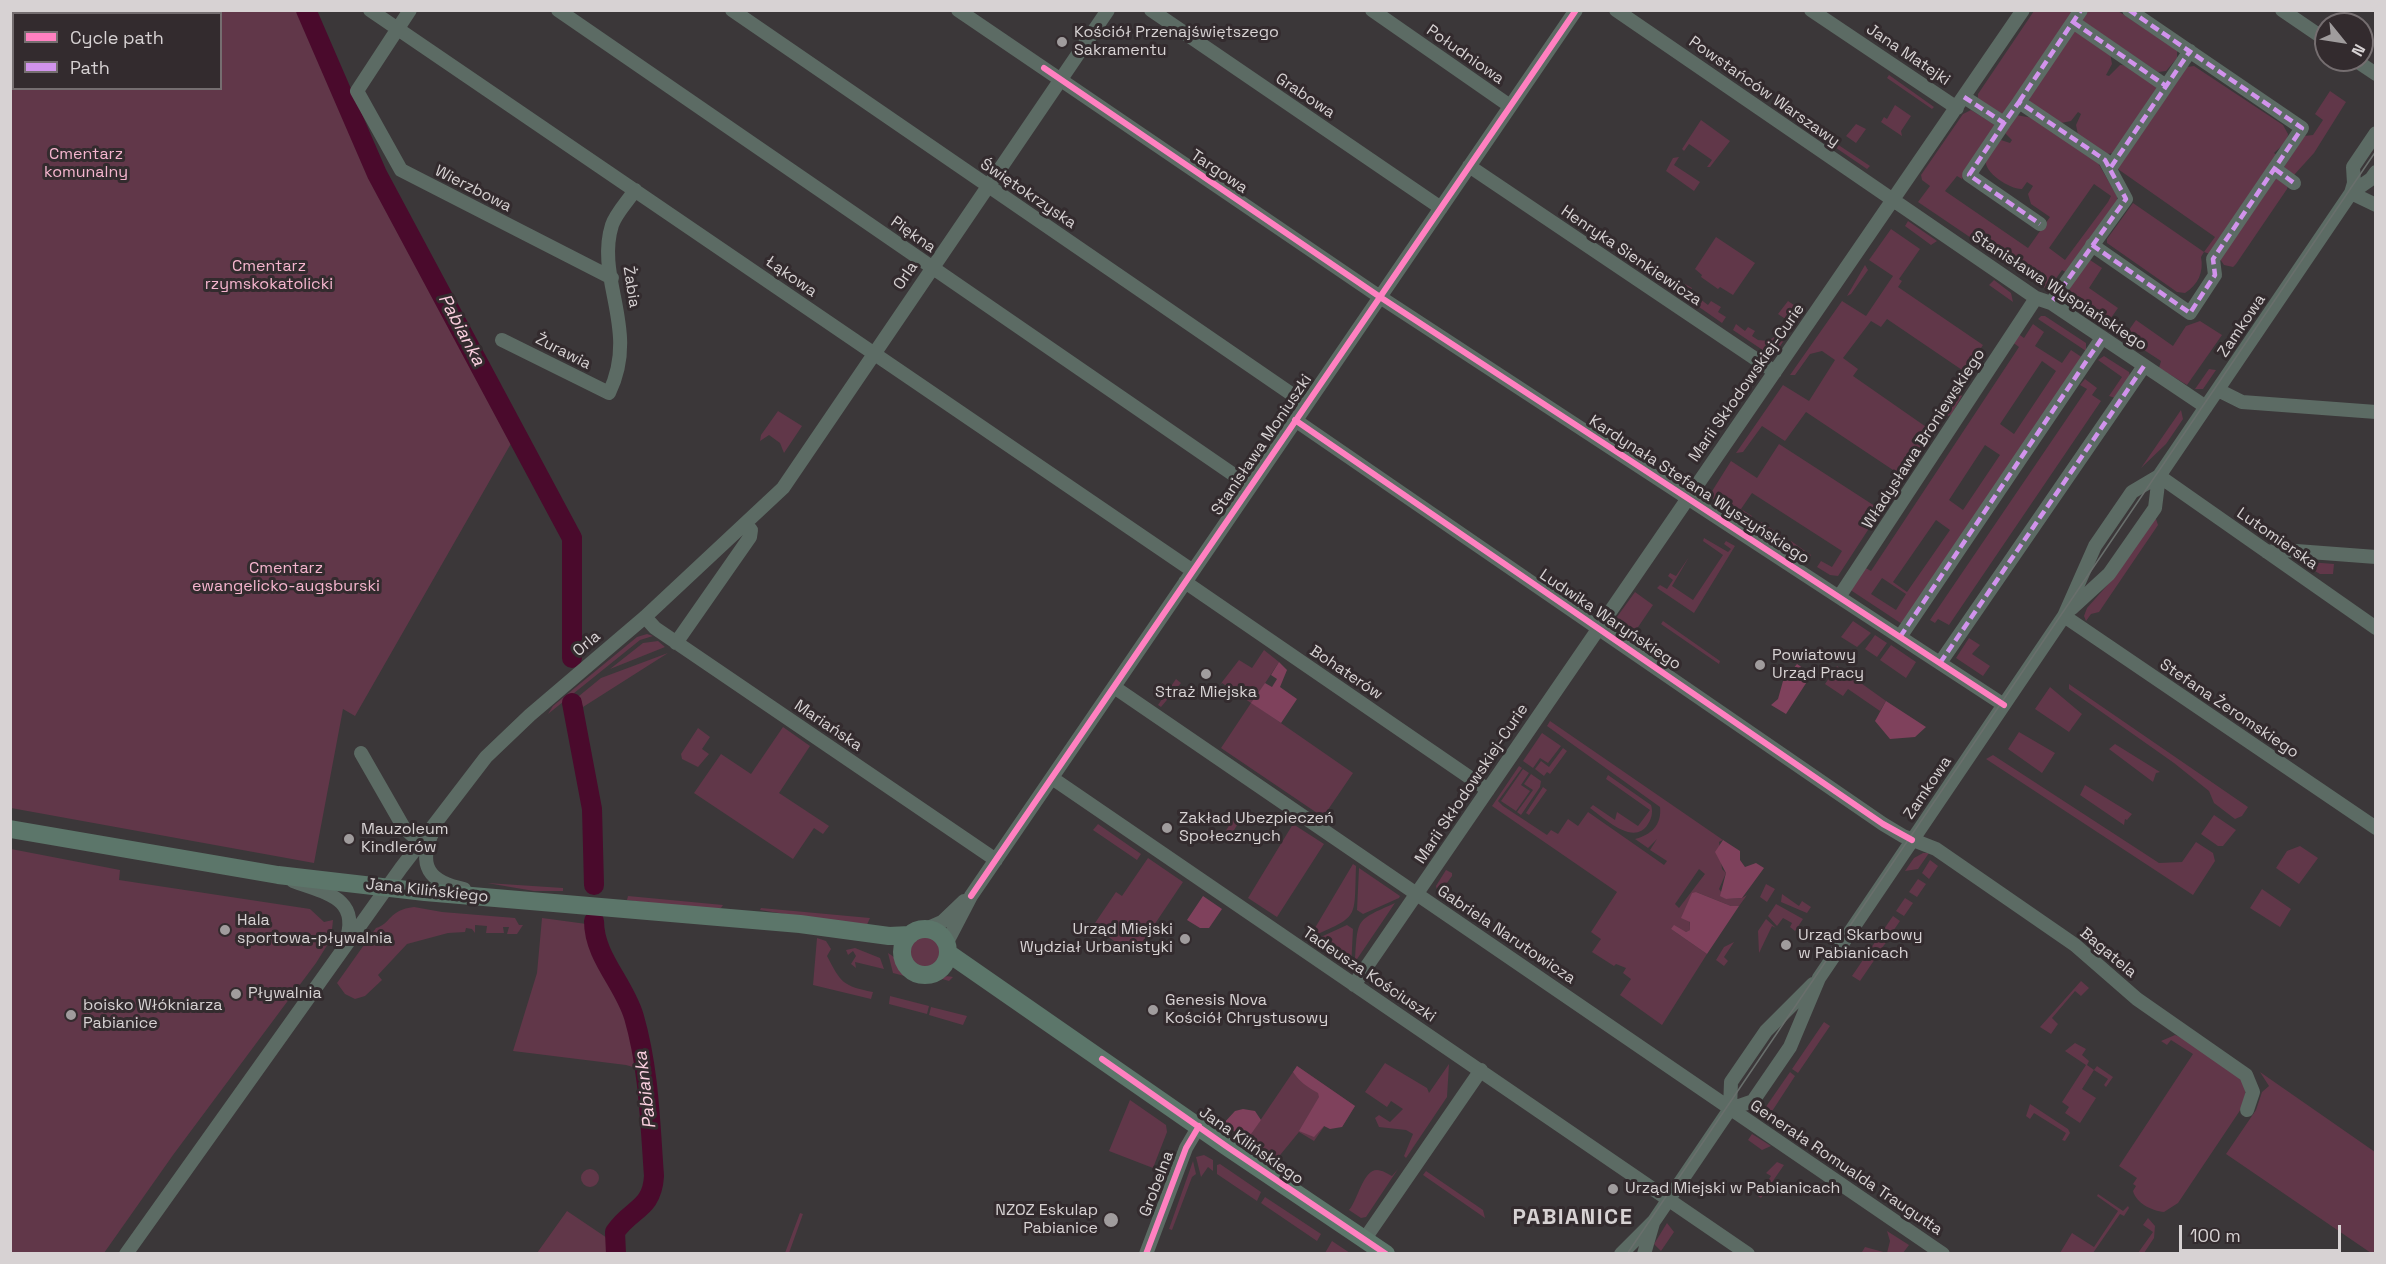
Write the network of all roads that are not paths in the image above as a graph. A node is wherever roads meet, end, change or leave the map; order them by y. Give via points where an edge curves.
1 (370, 10) edge
2 (410, 10) edge
3 (558, 10) edge
4 (732, 10) edge
5 (958, 10) edge
6 (1108, 10) edge
7 (1151, 10) edge
8 (1372, 10) edge
9 (1576, 10) edge
10 (1616, 10) edge
11 (1811, 10) edge
12 (2023, 10) edge
13 (2129, 10) edge
14 (2282, 10) edge
15 (2077, 16) edge
16 (398, 28) junction
17 (2314, 32) edge
18 (2190, 51) junction
19 (1061, 80) junction
20 (2166, 86) junction
21 (2019, 102) junction
22 (1961, 103) junction
23 (1510, 106) junction
24 (2004, 123) junction
25 (2376, 133) edge
26 (1469, 166) junction
27 (2111, 167) junction
28 (2275, 170) junction
29 (2376, 172) edge
30 (2294, 183) dead end
31 (988, 187) junction
32 (635, 190) junction
33 (2351, 193) junction
34 (1894, 201) junction
35 (2376, 205) edge
36 (1440, 208) junction
37 (2040, 224) dead end
38 (2092, 245) junction
39 (932, 268) junction
40 (612, 278) junction
41 (1380, 297) junction
42 (2036, 298) junction
43 (2051, 303) junction
44 (2102, 338) junction
45 (502, 340) dead end
46 (874, 354) junction
47 (2144, 366) junction
48 (1775, 372) junction
49 (2218, 390) junction
50 (609, 393) joint
51 (1306, 404) junction
52 (2206, 407) junction
53 (2376, 412) edge
54 (1295, 420) junction
55 (2159, 476) junction
56 (1250, 486) junction
57 (1688, 499) junction
58 (745, 524) junction
59 (2267, 552) junction
60 (2376, 557) edge
61 (1189, 577) junction
62 (1839, 597) junction
63 (2064, 616) junction
64 (645, 617) junction
65 (2376, 628) edge
66 (1599, 629) junction
67 (1900, 637) junction
68 (676, 643) junction
69 (1940, 663) junction
70 (1114, 687) junction
71 (2004, 705) junction
72 (361, 753) dead end
73 (1052, 778) junction
74 (1488, 790) junction
75 (445, 808) junction
76 (2376, 828) edge
77 (10, 829) edge
78 (1912, 840) junction
79 (420, 842) junction
80 (996, 860) junction
81 (278, 875) junction
82 (387, 887) junction
83 (1416, 894) junction
84 (971, 896) junction
85 (519, 899) junction
86 (846, 932) junction
87 (918, 932) junction
88 (945, 955) junction
89 (903, 958) junction
90 (336, 961) junction
91 (1819, 978) junction
92 (1354, 985) junction
93 (1481, 1070) junction
94 (1730, 1109) junction
95 (2247, 1110) dead end
96 (1199, 1126) junction
97 (1668, 1200) junction
98 (1654, 1221) junction
99 (1364, 1239) junction
100 (126, 1254) edge
101 (1146, 1254) edge
102 (1386, 1254) edge
103 (1621, 1254) edge
104 (1644, 1254) edge
105 (1748, 1254) edge
106 (1943, 1254) edge

1 - 16 street, Łąkowa
2 - 16 street
3 - 39 street, Piękna
4 - 31 street, Świętokrzyska
5 - 19 street, Targowa
6 - 19 street, Orla
7 - 36 street, Grabowa
8 - 23 street, Południowa
9 - 23 street, Stanisława Moniuszki
10 - 34 street, Powstańców Warszawy
11 - 22 street, Jana Matejki
12 - 22 street, Marii Skłodowskiej-Curie
13 - 18 street
14 - 17 street
15 - 20 street
15 - 21 street
16 - 32 street, Łąkowa
16 - 40 street, Wierzbowa via 357,91 401,170
18 - 20 street
18 - 28 street via 2302,128
19 - 31 street, Orla
19 - 41 street, Targowa
20 - 27 street
21 - 24 street
21 - 27 street
22 - 24 street
22 - 34 street, Marii Skłodowskiej-Curie
23 - 26 street, Stanisława Moniuszki
24 - 37 street via 1969,175
25 - 33 street, Zamkowa via 2353,167
26 - 36 street, Stanisława Moniuszki
26 - 48 street, Henryka Sienkiewicza
27 - 38 street via 2126,199
28 - 30 street
28 - 38 street via 2213,259 2215,275 2190,313
29 - 33 street, Zamkowa
31 - 39 street, Orla
31 - 51 street, Świętokrzyska
32 - 40 street, Żabia via 613,224 608,248
32 - 46 street, Łąkowa
33 - 35 street
33 - 49 street, Zamkowa
34 - 42 street, Stanisława Wyspiańskiego
34 - 48 street, Marii Skłodowskiej-Curie
36 - 41 street, Stanisława Moniuszki
38 - 43 street
39 - 46 street, Orla
39 - 56 street, Piękna
40 - 50 street, Żabia via 621,324 621,349 616,379
41 - 51 street, Stanisława Moniuszki
41 - 57 street, Kardynała Stefana Wyszyńskiego
42 - 43 street, Stanisława Wyspiańskiego
42 - 62 street, Władysława Broniewskiego
43 - 44 street, Stanisława Wyspiańskiego
44 - 47 street, Stanisława Wyspiańskiego
44 - 67 street
45 - 50 street, Żurawia
46 - 58 street, Orla via 783,488
46 - 61 street, Łąkowa
47 - 52 street, Stanisława Wyspiańskiego
47 - 69 street
48 - 57 street, Marii Skłodowskiej-Curie
49 - 52 street, Zamkowa
49 - 53 street via 2242,402
51 - 54 street, Stanisława Moniuszki
52 - 55 street, Zamkowa
54 - 56 street, Stanisława Moniuszki
54 - 66 street, Ludwika Waryńskiego
55 - 59 street, Lutomierska
55 - 63 street, Zamkowa via 2132,492 2107,528 2087,560
55 - 63 street, Zamkowa via 2158,501 2147,520 2109,574
56 - 61 street, Stanisława Moniuszki
57 - 62 street, Kardynała Stefana Wyszyńskiego
57 - 66 street, Marii Skłodowskiej-Curie
58 - 64 street, Orla
58 - 68 street via 751,530 750,537
59 - 60 street
59 - 65 street, Lutomierska
61 - 70 street, Stanisława Moniuszki
61 - 74 street, Bohaterów
62 - 67 street, Kardynała Stefana Wyszyńskiego
63 - 71 street, Zamkowa
63 - 76 street, Stefana Żeromskiego
64 - 68 street, Mariańska
64 - 75 street, Orla via 486,757
66 - 74 street, Marii Skłodowskiej-Curie
66 - 78 street, Ludwika Waryńskiego
67 - 69 street, Kardynała Stefana Wyszyńskiego
68 - 80 street, Mariańska
69 - 71 street, Kardynała Stefana Wyszyńskiego
70 - 73 street, Stanisława Moniuszki
70 - 83 street, Gabriela Narutowicza
71 - 78 street, Zamkowa
72 - 79 street via 404,828
73 - 80 street, Stanisława Moniuszki
73 - 92 street, Tadeusza Kościuszki
74 - 83 street, Marii Skłodowskiej-Curie
75 - 79 street
75 - 85 street via 425,856 426,867 434,878 449,886
77 - 81 main road, Jana Kilińskiego
78 - 91 street, Zamkowa
78 - 95 street, Bagatela via 1936,849 2075,945 2137,999 2241,1070 2252,1085
79 - 82 street
80 - 84 street, Stanisława Moniuszki
81 - 82 main road, Jana Kilińskiego
81 - 90 street via 344,904 350,929
82 - 85 main road, Jana Kilińskiego
82 - 90 street
83 - 92 street, Marii Skłodowskiej-Curie
83 - 94 street, Gabriela Narutowicza
84 - 87 street, Stanisława Moniuszki via 942,922
84 - 88 street, Stanisława Moniuszki
85 - 86 main road, Jana Kilińskiego via 800,924
86 - 87 main road, Jana Kilińskiego via 894,937
86 - 89 main road, Jana Kilińskiego
87 - 88 main road via 938,933
87 - 89 main road via 903,945
88 - 89 main road via 922,975 910,969
88 - 96 main road, Jana Kilińskiego
90 - 100 street
91 - 94 street, Zamkowa via 1775,1019 1754,1048 1731,1082
91 - 94 street, Zamkowa via 1790,1047 1753,1101
92 - 93 street, Tadeusza Kościuszki
93 - 97 street, Tadeusza Kościuszki
93 - 99 street
94 - 97 street, Zamkowa
94 - 106 street, Generała Romualda Traugutta
96 - 99 main road, Jana Kilińskiego
96 - 101 street, Grobelna via 1185,1148
97 - 98 street, Zamkowa
97 - 105 street, Tadeusza Kościuszki
98 - 103 street, Zamkowa
98 - 104 street, Zamkowa
99 - 102 main road, Jana Kilińskiego

